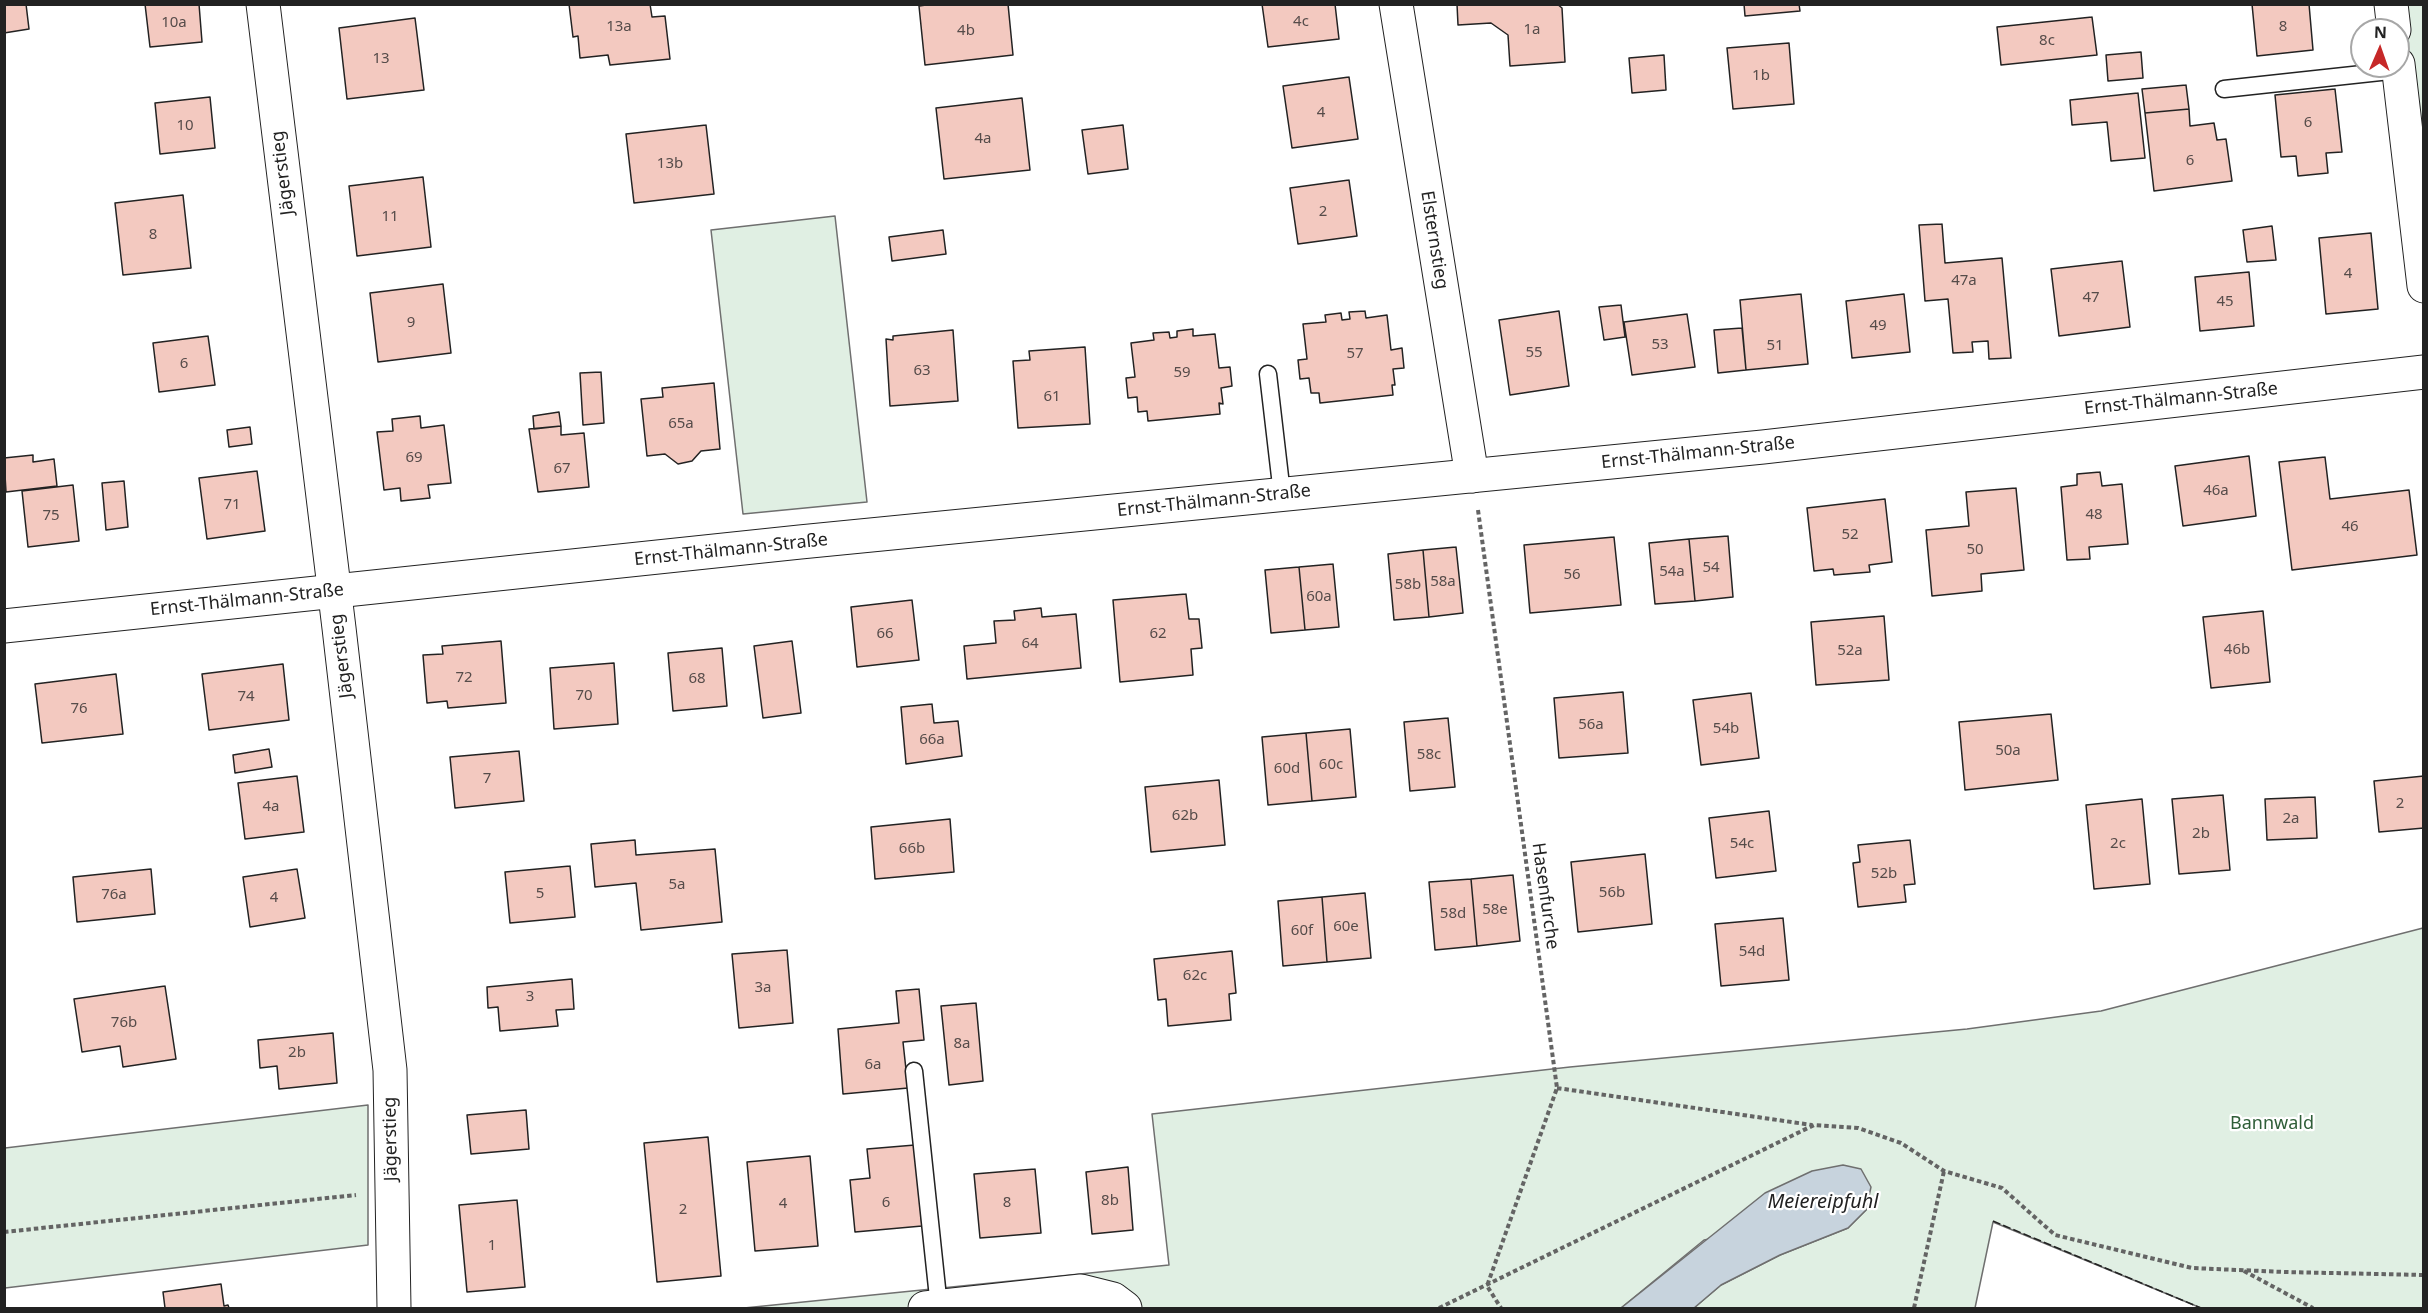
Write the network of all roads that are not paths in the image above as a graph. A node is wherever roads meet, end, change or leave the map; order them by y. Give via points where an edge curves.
1 (263, 4) edge
2 (1396, 4) edge
3 (2350, 73) edge
4 (2399, 78) edge
5 (2224, 89) dead end
6 (2424, 286) edge
7 (2424, 372) edge
8 (1268, 374) dead end
9 (1474, 488) junction
10 (1281, 494) junction
11 (334, 590) junction
12 (4, 626) edge
13 (914, 1071) dead end
14 (394, 1308) edge
15 (932, 1308) edge
16 (1125, 1308) edge

1 - 11 street, Jägerstieg
2 - 9 street, Elsternstieg
3 - 5 lane
4 - 6 street
7 - 9 street, Ernst-Thälmann-Straße via 1763,447
8 - 10 lane
9 - 10 street, Ernst-Thälmann-Straße
10 - 11 street, Ernst-Thälmann-Straße
11 - 12 street, Ernst-Thälmann-Straße
11 - 14 street, Jägerstieg via 390,1070
13 - 15 lane
15 - 16 street via 1081,1291 1113,1299

